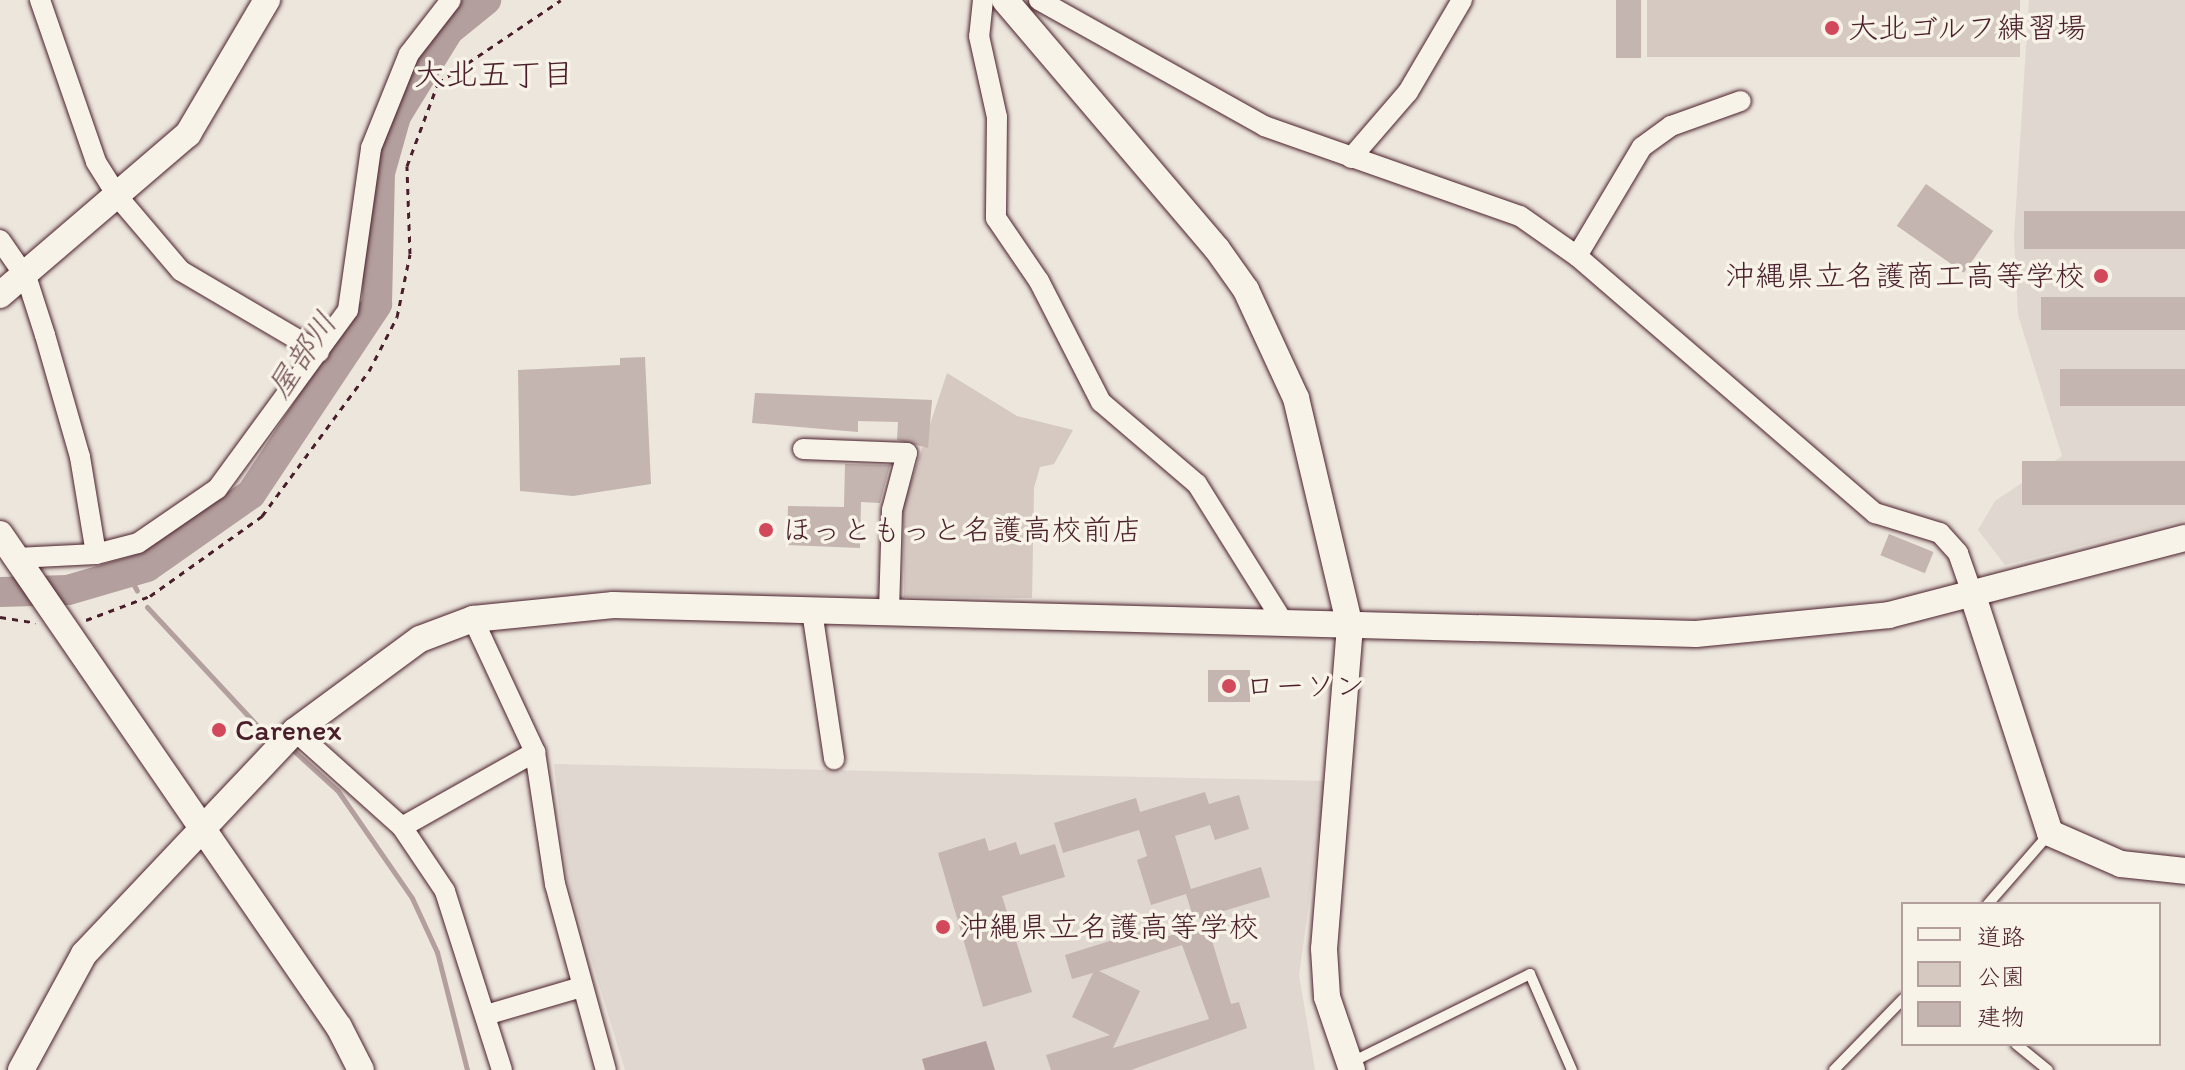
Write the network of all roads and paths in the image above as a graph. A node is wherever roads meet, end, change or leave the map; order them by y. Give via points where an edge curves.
1 (40, 0) edge
2 (267, 0) edge
3 (451, 0) edge
4 (983, 0) edge
5 (1005, 0) edge
6 (1039, 0) edge
7 (1462, 0) edge
8 (1741, 101) dead end
9 (1351, 158) junction
10 (118, 197) junction
11 (0, 240) edge
12 (1577, 256) junction
13 (27, 279) junction
14 (0, 295) edge
15 (319, 352) junction
16 (803, 449) dead end
17 (0, 534) edge
18 (2185, 538) edge
19 (96, 554) junction
20 (16, 558) junction
21 (1972, 593) junction
22 (812, 611) junction
23 (889, 613) junction
24 (473, 619) junction
25 (1285, 625) junction
26 (1350, 626) junction
27 (295, 731) junction
28 (535, 752) junction
29 (834, 759) dead end
30 (201, 827) junction
31 (402, 827) junction
32 (2050, 833) junction
33 (2185, 871) edge
34 (1990, 902) edge
35 (581, 987) junction
36 (1901, 1001) edge
37 (486, 1015) junction
38 (2018, 1046) edge
39 (1350, 1067) edge
40 (21, 1070) edge
41 (361, 1070) edge
42 (502, 1070) edge
43 (606, 1070) edge
44 (1572, 1070) edge
45 (1834, 1070) edge
46 (2048, 1070) edge

1 - 10 street via 96,162
2 - 10 street via 188,134
3 - 15 street via 394,82 371,148 357,289
4 - 25 street via 979,36 997,117 996,218 1039,281 1101,402 1197,484
5 - 26 street via 1246,290 1296,398
6 - 9 street via 1208,98
7 - 9 street via 1408,92
8 - 12 street via 1671,126 1642,147
9 - 12 street via 1520,216
10 - 13 street
10 - 15 street via 181,271
11 - 13 street
12 - 21 street via 1875,513 1940,533 1958,553
13 - 14 street
13 - 19 street via 80,457
15 - 19 street via 217,489 138,543
16 - 23 street via 907,453 892,510
17 - 20 street
18 - 21 street
19 - 20 street
20 - 30 street
21 - 26 street via 1812,628 1696,634
21 - 32 street
22 - 23 street
22 - 24 street via 613,605
22 - 29 street
23 - 25 street
24 - 27 street via 380,664
24 - 28 street
25 - 26 street
26 - 39 street via 1324,949 1327,997
27 - 30 street
27 - 31 street
28 - 31 street
28 - 35 street via 555,884
30 - 40 street via 84,954
30 - 41 street
31 - 37 street via 445,891
32 - 33 street via 2121,864
32 - 34 lane
35 - 37 street
35 - 43 street
36 - 45 lane
37 - 42 street
38 - 46 lane
39 - 44 lane via 1530,974

